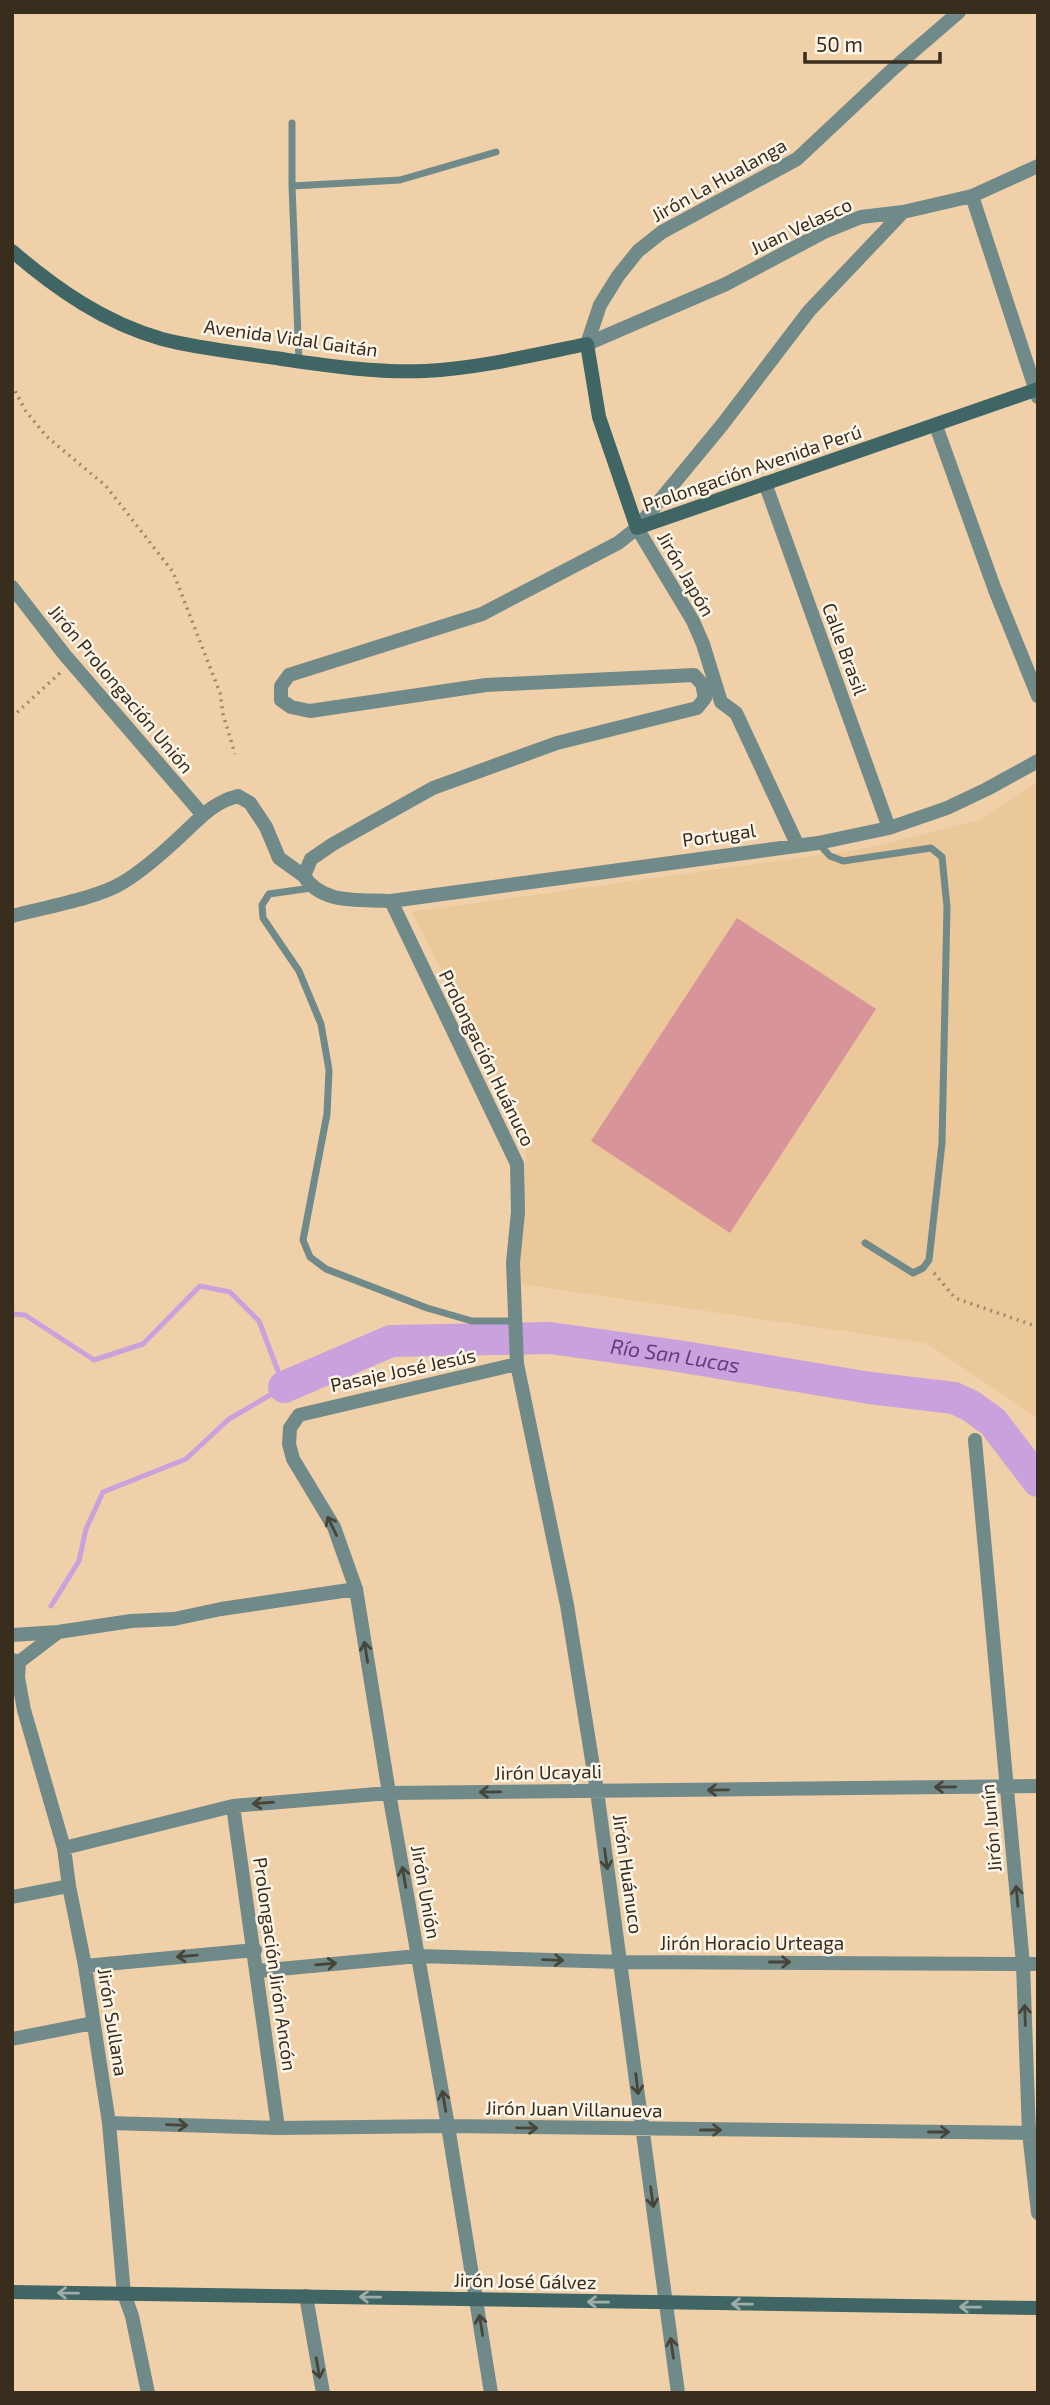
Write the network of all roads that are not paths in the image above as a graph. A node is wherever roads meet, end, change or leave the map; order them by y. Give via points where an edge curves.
1 (959, 12) edge
2 (292, 123) dead end
3 (496, 152) dead end
4 (1038, 166) edge
5 (292, 186) junction
6 (972, 196) junction
7 (903, 212) junction
8 (12, 251) edge
9 (587, 344) junction
10 (299, 361) junction
11 (1037, 392) edge
12 (936, 426) junction
13 (765, 483) junction
14 (636, 528) junction
15 (12, 587) edge
16 (1038, 696) edge
17 (705, 698) junction
18 (721, 702) junction
19 (1038, 761) edge
20 (202, 814) junction
21 (889, 828) junction
22 (818, 843) junction
23 (797, 844) junction
24 (308, 882) junction
25 (391, 901) junction
26 (12, 916) edge
27 (865, 1242) dead end
28 (514, 1326) junction
29 (517, 1359) junction
30 (299, 1415) joint
31 (975, 1440) dead end
32 (356, 1589) junction
33 (58, 1632) junction
34 (12, 1635) edge
35 (15, 1661) edge
36 (1006, 1786) junction
37 (1038, 1786) edge
38 (597, 1791) junction
39 (389, 1793) junction
40 (233, 1806) junction
41 (64, 1848) junction
42 (69, 1886) junction
43 (12, 1897) edge
44 (255, 1950) junction
45 (418, 1956) junction
46 (621, 1962) junction
47 (1030, 1964) edge
48 (85, 1966) junction
49 (258, 1971) junction
50 (93, 2022) junction
51 (12, 2039) edge
52 (109, 2123) junction
53 (448, 2126) junction
54 (278, 2128) junction
55 (643, 2130) junction
56 (1033, 2133) edge
57 (1038, 2213) edge
58 (12, 2292) edge
59 (124, 2294) junction
60 (306, 2295) junction
61 (477, 2299) junction
62 (666, 2303) junction
63 (1038, 2308) edge
64 (148, 2393) edge
65 (323, 2393) edge
66 (491, 2393) edge
67 (678, 2393) edge

1 - 9 street, Jirón La Hualanga via 797,159 662,232 638,251 600,305
2 - 5 lane
3 - 5 lane via 400,180
4 - 6 street, Juan Velasco
5 - 10 lane
6 - 7 street, Juan Velasco
6 - 11 street
7 - 9 street, Juan Velasco via 861,217 824,232 726,284
7 - 14 street via 809,311
8 - 10 street, Avenida Vidal Gaitán via 64,293 104,316 150,334
9 - 10 street, Avenida Vidal Gaitán via 496,364 424,371 354,370
9 - 14 street, Jirón Japón via 599,417
11 - 12 street, Prolongación Avenida Perú
12 - 13 street, Prolongación Avenida Perú
12 - 16 street
13 - 14 street, Prolongación Avenida Perú
13 - 21 street, Calle Brasil
14 - 17 street, Prolongación Avenida Perú via 618,543 482,614 289,675 281,686 281,700 310,711 486,685 694,675
14 - 18 street, Jirón Japón via 692,621
15 - 20 street, Jirón Prolongación Unión
17 - 18 street
17 - 24 street via 696,708 557,743 433,788 311,859
18 - 23 street, Jirón Japón via 736,713
19 - 21 street, Portugal via 947,808
20 - 24 street via 238,796 250,803 279,858
20 - 26 street via 119,885
21 - 22 street, Portugal
22 - 23 street, Portugal
22 - 27 lane via 843,862 931,848 942,858 947,906 942,1143 929,1260 913,1273
23 - 25 street, Portugal
24 - 25 street, Portugal via 332,898
24 - 28 lane via 269,894 262,905 263,918 299,971 321,1024 329,1070 327,1114 303,1240 310,1257 326,1269 427,1308 472,1321
25 - 28 street, Prolongación Huánuco via 517,1164
28 - 29 street, Prolongación Huánuco
29 - 30 street, Pasaje José Jesús
29 - 38 street, Jirón Huánuco via 567,1605
32 -> 30 street, Jirón Unión via 334,1527 293,1459 290,1428
31 - 36 street, Jirón Junín
32 - 33 street via 174,1619
39 -> 32 street, Jirón Unión
33 - 34 street
33 - 35 street, Jirón Sullana
35 - 41 street, Jirón Sullana via 24,1710
36 - 37 street, Jirón Ucayali
36 -> 38 street, Jirón Ucayali
47 -> 36 street, Jirón Junín
38 -> 39 street, Jirón Ucayali
38 -> 46 street, Jirón Huánuco
39 -> 40 street, Jirón Ucayali
45 -> 39 street, Jirón Unión
40 - 41 street, Jirón Ucayali
40 - 44 street, Prolongación Jirón Ancón
41 - 42 street, Jirón Sullana
42 - 43 street
42 - 48 street, Jirón Sullana
44 -> 48 street
44 - 49 street, Prolongación Jirón Ancón
45 -> 46 street, Jirón Horacio Urteaga
49 -> 45 street, Jirón Horacio Urteaga
53 -> 45 street, Jirón Unión
46 -> 47 street, Jirón Horacio Urteaga
46 -> 55 street, Jirón Huánuco
56 -> 47 street, Jirón Junín
48 - 50 street, Jirón Sullana
49 - 54 street, Prolongación Jirón Ancón
50 - 51 street
50 - 52 street, Jirón Sullana
52 -> 54 street, Jirón Juan Villanueva
52 - 59 street, Jirón Sullana
53 - 54 street, Jirón Juan Villanueva
53 -> 55 street, Jirón Juan Villanueva
53 - 61 street, Jirón Unión
55 -> 56 street, Jirón Juan Villanueva
55 -> 62 street, Jirón Huánuco
56 - 57 street, Jirón Junín
59 -> 58 street, Jirón José Gálvez
59 - 60 street, Jirón José Gálvez
59 - 64 street, Jirón Sullana
61 -> 60 street, Jirón José Gálvez
60 -> 65 street
62 -> 61 street, Jirón José Gálvez
66 -> 61 street, Jirón Unión
63 -> 62 street, Jirón José Gálvez
67 -> 62 street, Jirón Huánuco

